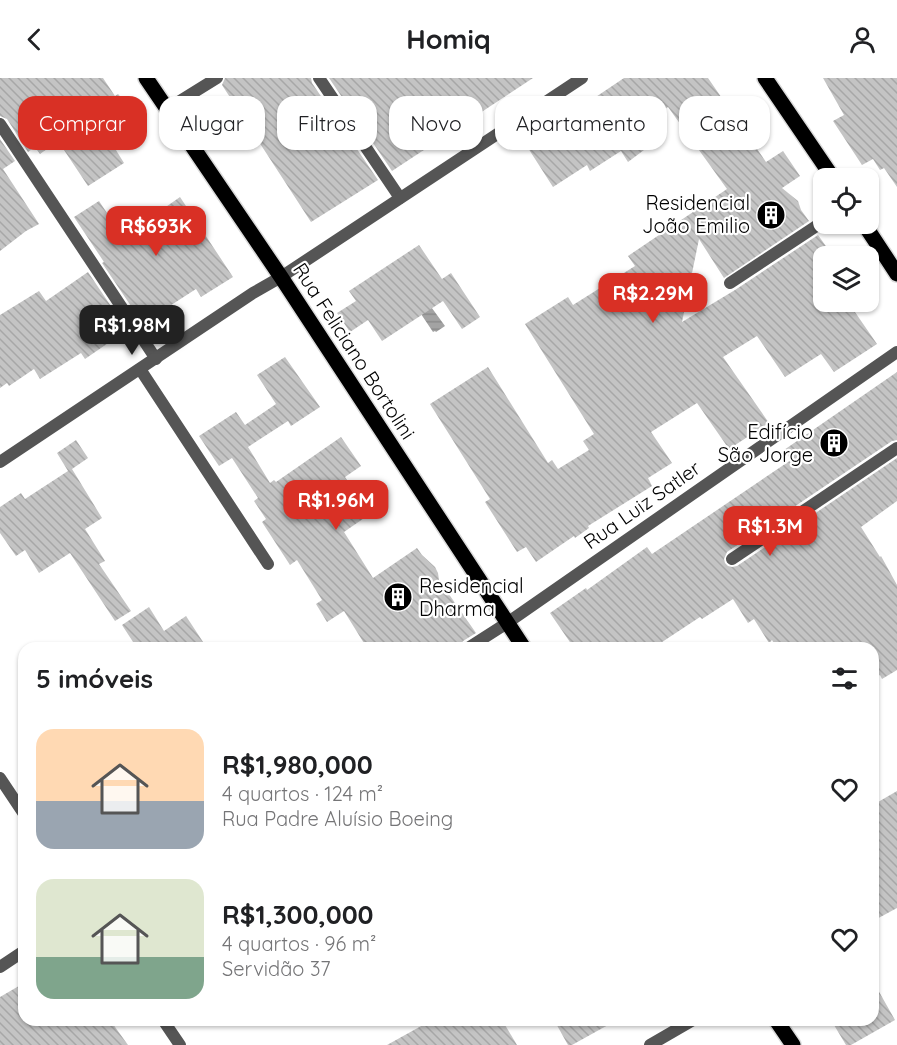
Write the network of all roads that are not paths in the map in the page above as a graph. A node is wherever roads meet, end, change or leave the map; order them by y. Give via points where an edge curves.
1 (146, 78) edge
2 (217, 78) edge
3 (319, 78) edge
4 (582, 78) edge
5 (765, 78) edge
6 (188, 96) edge
7 (159, 97) edge
8 (0, 124) edge
9 (195, 150) edge
10 (826, 168) edge
11 (400, 198) junction
12 (813, 228) edge
13 (871, 234) edge
14 (897, 274) edge
15 (281, 277) junction
16 (730, 283) dead end
17 (897, 352) edge
18 (156, 359) junction
19 (140, 369) junction
20 (897, 448) edge
21 (0, 462) edge
22 (732, 559) dead end
23 (268, 564) dead end
24 (507, 622) junction
25 (477, 642) edge
26 (520, 642) edge
27 (0, 778) edge
28 (18, 805) edge
29 (18, 955) edge
30 (0, 967) edge
31 (167, 1026) edge
32 (683, 1026) edge
33 (780, 1026) edge
34 (180, 1045) edge
35 (650, 1045) edge
36 (792, 1045) edge

1 - 7 main road, Rua Feliciano Bortolini
2 - 6 street
3 - 11 street
4 - 11 street
5 - 10 main road
8 - 18 street
9 - 15 main road, Rua Feliciano Bortolini
11 - 15 street
12 - 16 street
13 - 14 main road
15 - 18 street
15 - 24 main road, Rua Feliciano Bortolini
17 - 24 street, Rua Luiz Satler
18 - 19 street
19 - 21 street
19 - 23 street
20 - 22 street
24 - 25 street, Rua Luiz Satler
24 - 26 main road, Rua Feliciano Bortolini
27 - 28 street
29 - 30 street
31 - 34 street
32 - 35 street
33 - 36 main road

